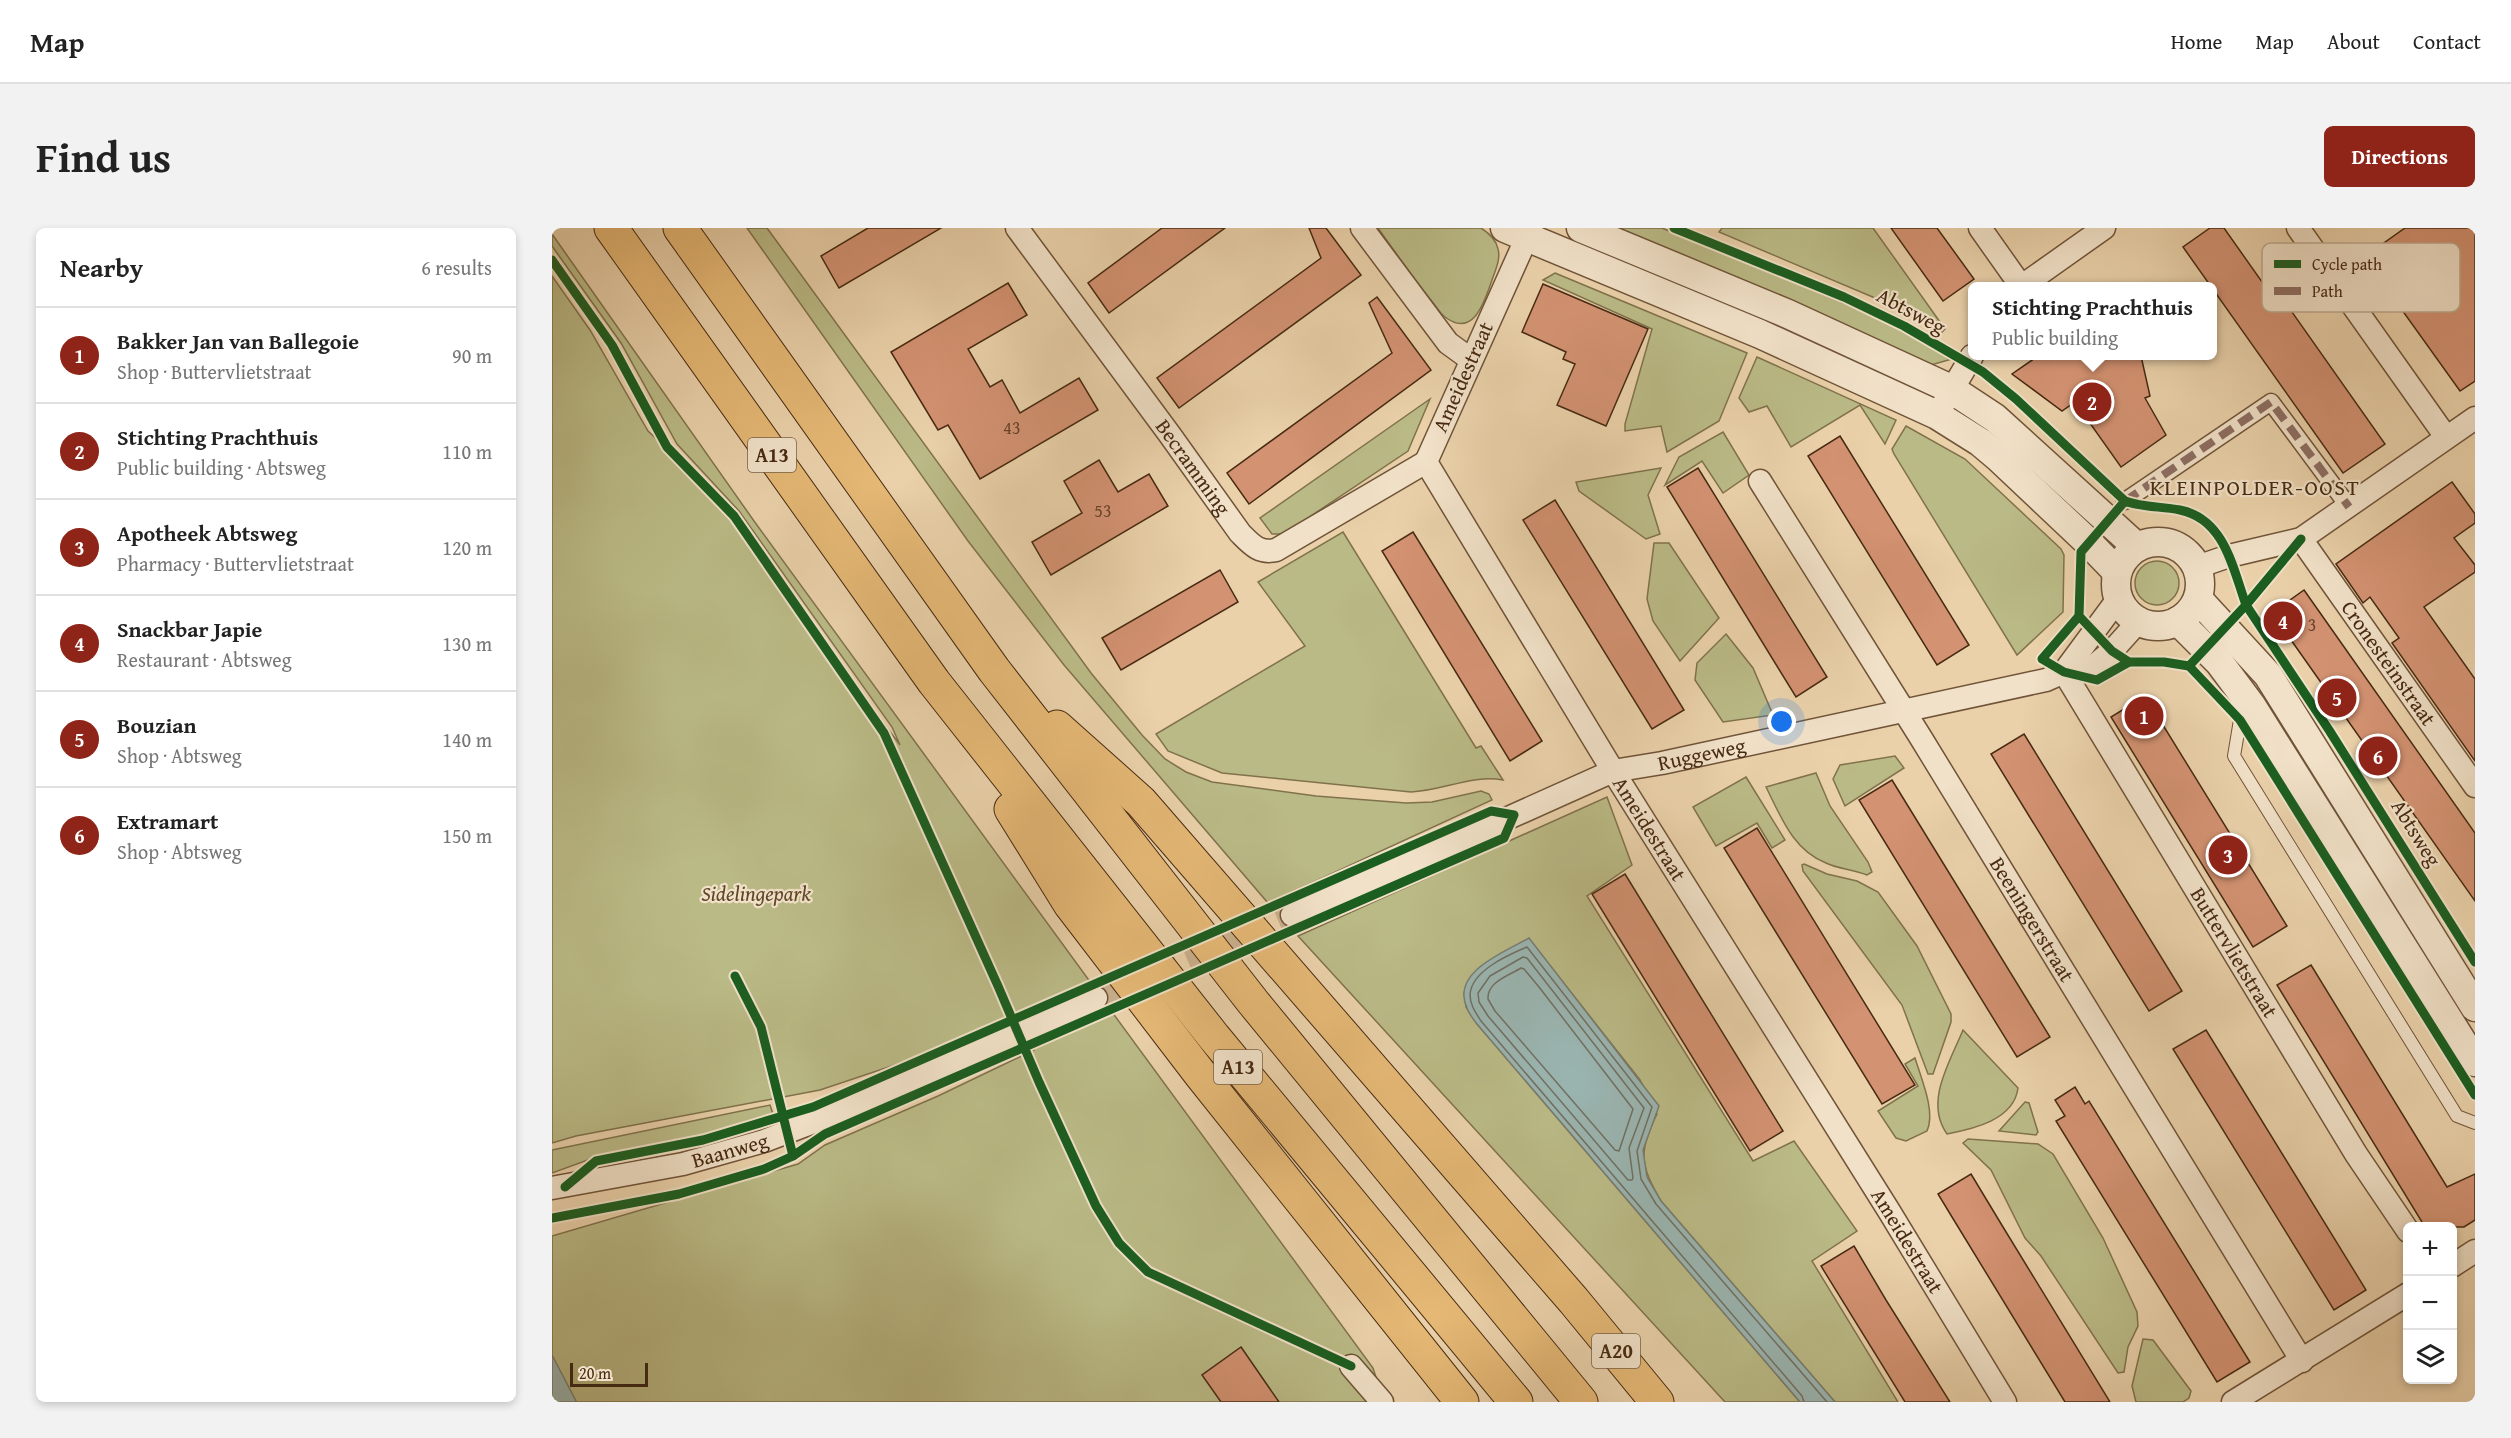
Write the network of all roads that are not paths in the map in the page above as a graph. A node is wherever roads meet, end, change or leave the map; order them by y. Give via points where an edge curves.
1 (611, 228) edge
2 (680, 228) edge
3 (1017, 228) edge
4 (1362, 228) edge
5 (1581, 228) edge
6 (1980, 228) edge
7 (2104, 228) edge
8 (2298, 228) edge
9 (1521, 232) edge
10 (2309, 243) edge
11 (2019, 282) edge
12 (2028, 282) edge
13 (2357, 312) edge
14 (1470, 359) junction
15 (1969, 360) edge
16 (1951, 389) junction
17 (1937, 415) junction
18 (2475, 419) edge
19 (2446, 437) junction
20 (1426, 462) junction
21 (1760, 481) dead end
22 (2125, 501) dead end
23 (2349, 507) junction
24 (2301, 539) junction
25 (2137, 547) junction
26 (2197, 567) junction
27 (2117, 585) junction
28 (2198, 599) junction
29 (2178, 621) junction
30 (2139, 622) junction
31 (994, 670) junction
32 (2064, 672) junction
33 (933, 682) junction
34 (2251, 705) junction
35 (1904, 711) junction
36 (1613, 771) junction
37 (2475, 786) edge
38 (1292, 915) tunnel mouth
39 (1096, 998) tunnel mouth
40 (2475, 1007) edge
41 (2475, 1062) edge
42 (2475, 1122) edge
43 (552, 1188) edge
44 (2403, 1224) edge
45 (2475, 1251) edge
46 (2457, 1263) edge
47 (2403, 1297) edge
48 (1574, 1301) junction
49 (2302, 1361) junction
50 (1351, 1366) dead end
51 (1382, 1402) edge
52 (1462, 1402) edge
53 (1516, 1402) edge
54 (1581, 1402) edge
55 (1658, 1402) edge
56 (1672, 1402) edge
57 (2005, 1402) edge
58 (2233, 1402) edge

1 - 33 highway, A13
2 - 31 highway, A13
3 - 20 street, Becramming via 1254,547 1266,552 1276,550
4 - 14 street via 1448,343
5 - 16 street via 1788,314
6 - 11 street
7 - 12 street
8 - 10 street
9 - 14 street, Ameidestraat
9 - 17 street
13 - 19 street
14 - 20 street, Ameidestraat
15 - 16 street
16 - 17 street
16 - 25 street via 1995,418
17 - 27 street via 1999,458 2089,543
18 - 19 street
19 - 23 street
20 - 36 street, Ameidestraat
21 - 35 street, Beeningerstraat
22 - 23 street via 2271,402
23 - 24 street
24 - 26 street
24 - 37 street, Cronesteinstraat
25 - 26 street via 2157,542 2171,544 2189,555
25 - 27 street via 2124,558
26 - 28 street
27 - 30 street via 2126,612
27 - 32 street
28 - 29 street
28 - 40 street, Abtsweg via 2268,675
29 - 30 street via 2158,627
29 - 34 street via 2219,662
30 - 32 street, Ruggeweg via 2094,666
31 - 48 highway, A13 via 1142,802
31 - 54 highway, A13 via 1253,1002
32 - 35 street, Ruggeweg via 2046,680
32 - 44 street, Buttervlietstraat via 2356,1154
33 - 52 highway, A13 via 1070,904
33 - 53 highway, A13 via 1214,1036
34 - 41 street
34 - 42 lane via 2240,720 2234,756 2457,1116
35 - 36 street, Ruggeweg
35 - 49 street, Beeningerstraat
36 - 38 street, Ruggeweg
36 - 57 street, Ameidestraat
39 - 43 street, Baanweg via 837,1113 764,1141 682,1164
45 - 46 street
47 - 49 street
48 - 55 highway, A20
48 - 56 highway, A13
49 - 58 street
50 - 51 street

